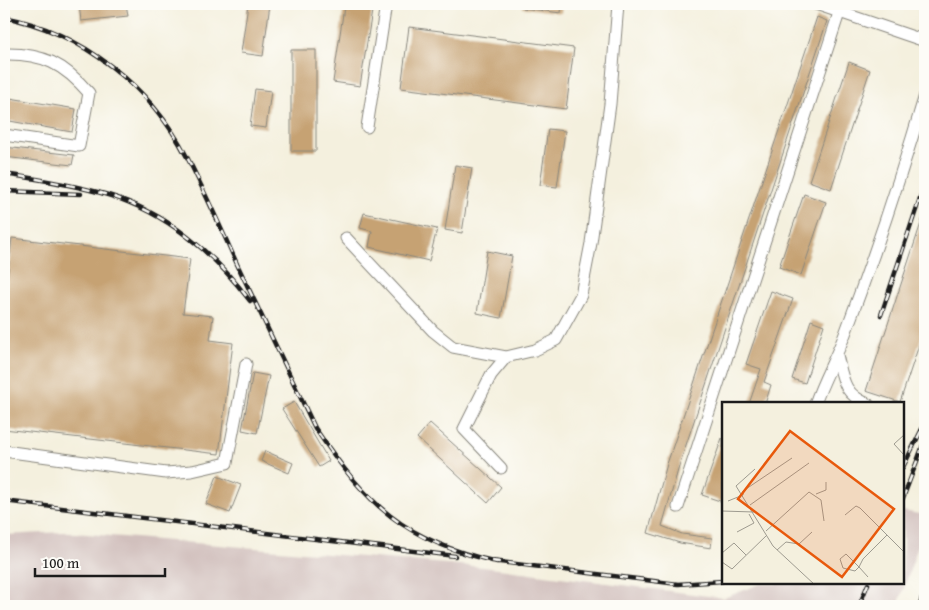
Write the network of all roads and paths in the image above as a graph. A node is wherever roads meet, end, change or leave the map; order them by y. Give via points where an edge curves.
1 (386, 4) edge
2 (618, 4) edge
3 (816, 4) edge
4 (839, 13) junction
5 (925, 40) edge
6 (4, 54) edge
7 (925, 95) edge
8 (367, 127) dead end
9 (4, 135) edge
10 (346, 238) dead end
11 (837, 355) junction
12 (506, 357) junction
13 (246, 364) dead end
14 (816, 402) edge
15 (864, 402) edge
16 (4, 451) edge
17 (501, 468) dead end
18 (678, 507) dead end

1 - 8 lane
2 - 12 lane via 610,104 581,295 556,340 535,350
3 - 4 lane
4 - 5 lane
4 - 18 lane
6 - 9 lane via 52,60 89,93 79,146
7 - 11 lane via 887,221
10 - 12 lane via 433,331 453,347
11 - 14 lane
11 - 15 lane via 846,390
12 - 17 lane via 491,375 464,429
13 - 16 lane via 227,463 166,473

